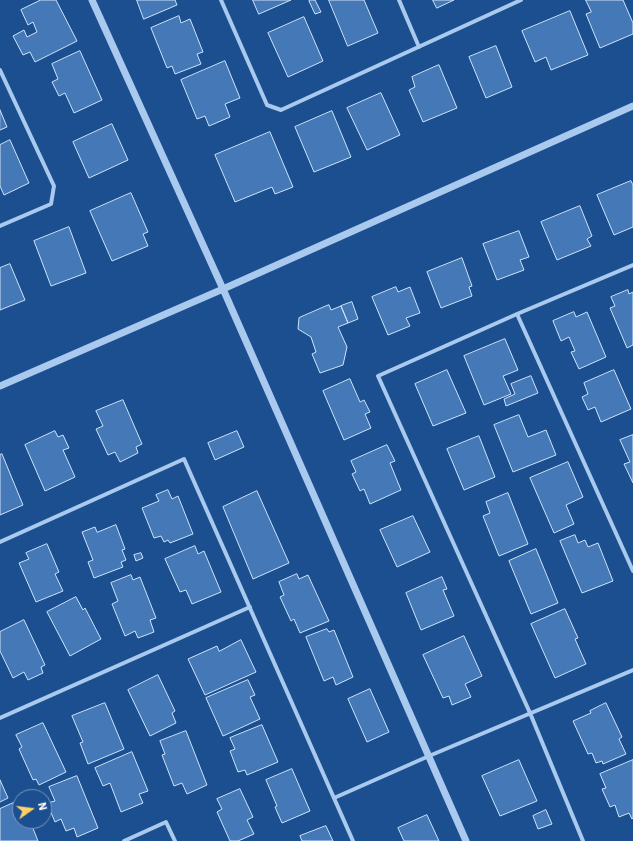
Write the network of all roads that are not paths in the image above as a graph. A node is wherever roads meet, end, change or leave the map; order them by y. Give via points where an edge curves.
1 (92, 0) edge
2 (221, 0) edge
3 (399, 0) edge
4 (520, 0) edge
5 (419, 47) junction
6 (0, 70) edge
7 (633, 106) edge
8 (0, 226) edge
9 (633, 265) edge
10 (223, 289) junction
11 (517, 314) junction
12 (0, 386) edge
13 (0, 542) edge
14 (633, 571) edge
15 (250, 607) junction
16 (633, 670) edge
17 (530, 713) junction
18 (0, 718) edge
19 (429, 756) junction
20 (334, 798) junction
21 (124, 841) edge
22 (175, 841) edge
23 (353, 841) edge
24 (466, 841) edge
25 (583, 841) edge

1 - 10 street
2 - 5 street via 267,105 281,110
3 - 5 street
4 - 5 street
6 - 8 street via 54,186 51,204
7 - 10 street
9 - 11 street
10 - 12 street
10 - 19 street
11 - 14 street
11 - 17 street via 378,376
13 - 15 street via 184,459
15 - 18 street
15 - 20 street
16 - 17 street
17 - 19 street
17 - 25 street
19 - 20 street
19 - 24 street
20 - 23 street
21 - 22 street via 166,822

